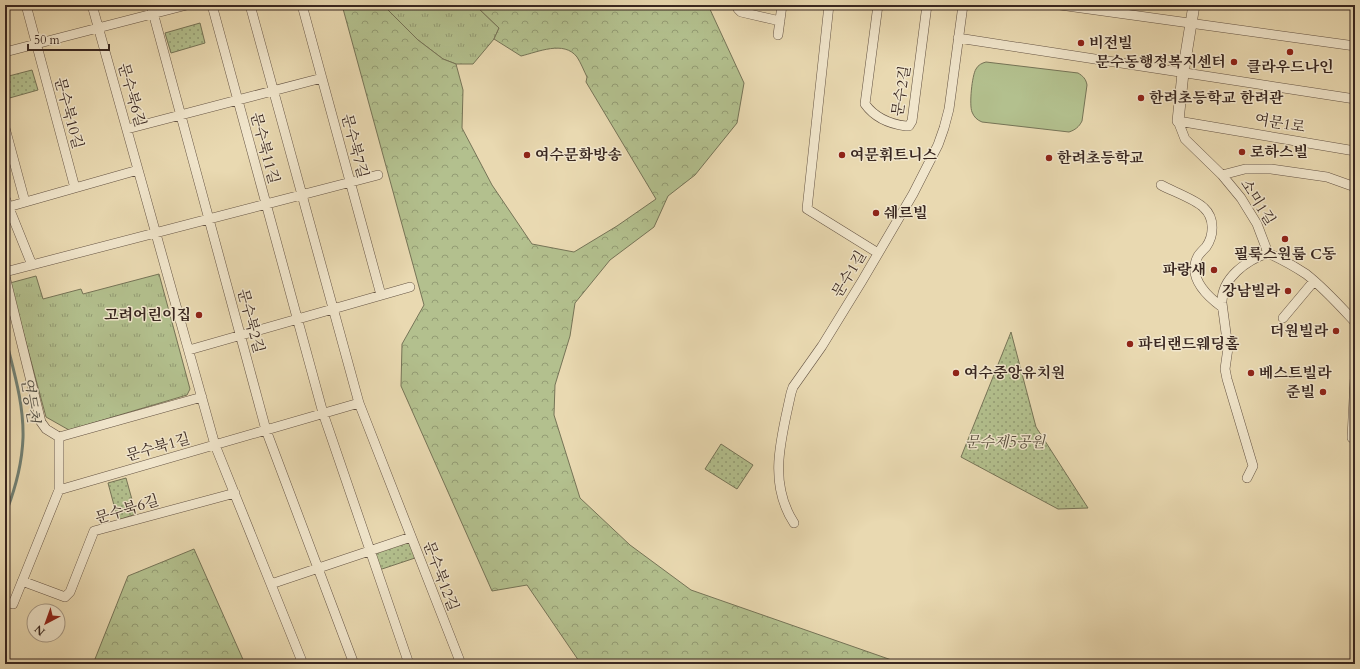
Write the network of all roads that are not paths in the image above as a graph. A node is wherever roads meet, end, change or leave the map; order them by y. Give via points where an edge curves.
1 (26, 5) edge
2 (92, 5) edge
3 (187, 5) edge
4 (212, 5) edge
5 (250, 5) edge
6 (302, 5) edge
7 (737, 5) edge
8 (782, 5) edge
9 (829, 5) edge
10 (878, 5) edge
11 (927, 5) edge
12 (963, 5) edge
13 (1060, 5) edge
14 (1194, 5) edge
15 (152, 9) edge
16 (780, 21) junction
17 (1191, 23) junction
18 (98, 28) junction
19 (778, 34) dead end
20 (958, 38) junction
21 (37, 44) junction
22 (1355, 46) edge
23 (5, 52) edge
24 (1184, 73) junction
25 (322, 78) junction
26 (274, 90) junction
27 (1355, 99) edge
28 (237, 100) junction
29 (180, 115) junction
30 (1178, 121) junction
31 (5, 128) edge
32 (127, 129) junction
33 (1355, 151) edge
34 (138, 170) junction
35 (378, 175) dead end
36 (1222, 175) junction
37 (350, 182) junction
38 (1161, 186) dead end
39 (1355, 187) edge
40 (75, 188) junction
41 (302, 194) junction
42 (7, 202) edge
43 (25, 202) junction
44 (265, 204) junction
45 (209, 219) junction
46 (156, 233) junction
47 (878, 253) junction
48 (1268, 253) junction
49 (32, 265) junction
50 (5, 272) edge
51 (5, 276) edge
52 (1314, 281) junction
53 (410, 287) dead end
54 (382, 295) junction
55 (1222, 306) junction
56 (333, 309) junction
57 (1283, 318) dead end
58 (297, 319) junction
59 (1355, 322) edge
60 (240, 335) junction
61 (189, 350) junction
62 (1355, 378) edge
63 (202, 397) junction
64 (359, 403) junction
65 (323, 413) junction
66 (1354, 418) edge
67 (266, 430) junction
68 (59, 437) junction
69 (1352, 438) dead end
70 (216, 445) junction
71 (1247, 478) dead end
72 (59, 490) junction
73 (235, 493) junction
74 (794, 522) dead end
75 (411, 537) junction
76 (371, 551) junction
77 (318, 569) junction
78 (22, 581) junction
79 (271, 584) junction
80 (5, 602) edge
81 (303, 664) edge
82 (354, 664) edge
83 (409, 664) edge
84 (461, 664) edge

1 - 21 street, 문수북10길
2 - 18 street, 문수북6길
3 - 15 street
4 - 28 street, 문수북11길
5 - 26 street, 문수북11길
6 - 25 street, 문수북7길
7 - 16 street via 741,12
8 - 16 street
9 - 47 street via 807,209
10 - 11 street, 문수2길 via 865,104 885,121 907,126 912,122
12 - 20 street, 문수1길
13 - 17 street
14 - 17 street
15 - 18 street
15 - 29 street
16 - 19 street
17 - 22 street
17 - 24 street
18 - 21 street
18 - 32 street, 문수북6길
20 - 24 street
20 - 47 street, 문수1길 via 942,134 930,163
21 - 23 street
21 - 40 street, 문수북10길
24 - 27 street
24 - 30 street
25 - 26 street, 문수북11길
25 - 37 street, 문수북7길
26 - 28 street, 문수북11길
26 - 41 street, 문수북11길
28 - 29 street, 문수북11길
28 - 44 street, 문수북11길
29 - 32 street, 문수북11길
29 - 45 street
30 - 33 street, 여문1로
30 - 36 street, 소미1길 via 1185,139
31 - 43 street
32 - 34 street, 문수북6길
34 - 40 street
34 - 46 street, 문수북6길
35 - 37 street
36 - 39 street via 1245,169 1271,169 1327,177
36 - 48 street, 소미1길 via 1254,218
37 - 41 street
37 - 54 street, 문수북7길
38 - 55 street via 1201,204 1209,213 1212,225 1211,238 1197,258 1195,273 1206,294
40 - 43 street
41 - 44 street
41 - 56 street
42 - 43 street
42 - 49 street
44 - 45 street
44 - 58 street
45 - 46 street
45 - 60 street, 문수북2길
46 - 49 street
46 - 61 street, 문수북6길
47 - 74 street, 문수1길 via 791,393 778,461 782,500
48 - 52 street
48 - 55 street via 1245,265 1231,278 1222,293
49 - 50 street
51 - 68 street via 41,422 46,429
52 - 57 street
52 - 59 street
53 - 54 street
54 - 56 street
55 - 71 street via 1228,348 1225,369 1254,466
56 - 58 street
56 - 64 street
58 - 60 street
58 - 65 street
60 - 61 street
60 - 67 street, 문수북2길
61 - 63 street, 문수북6길
62 - 66 street
63 - 68 street
63 - 70 street, 문수북6길
64 - 65 street, 문수북1길
64 - 75 street
65 - 67 street, 문수북1길
65 - 76 street
66 - 69 street
67 - 70 street, 문수북1길
67 - 77 street
68 - 72 street
70 - 72 street, 문수북1길
70 - 73 street, 문수북6길
72 - 78 street
73 - 78 street, 문수북6길 via 94,531 70,592 65,597
73 - 79 street, 문수북6길
75 - 76 street, 문수북12길
75 - 84 street, 문수북12길
76 - 77 street, 문수북12길
76 - 83 street
77 - 79 street, 문수북12길
77 - 82 street
78 - 80 street via 13,604
79 - 81 street, 문수북6길

